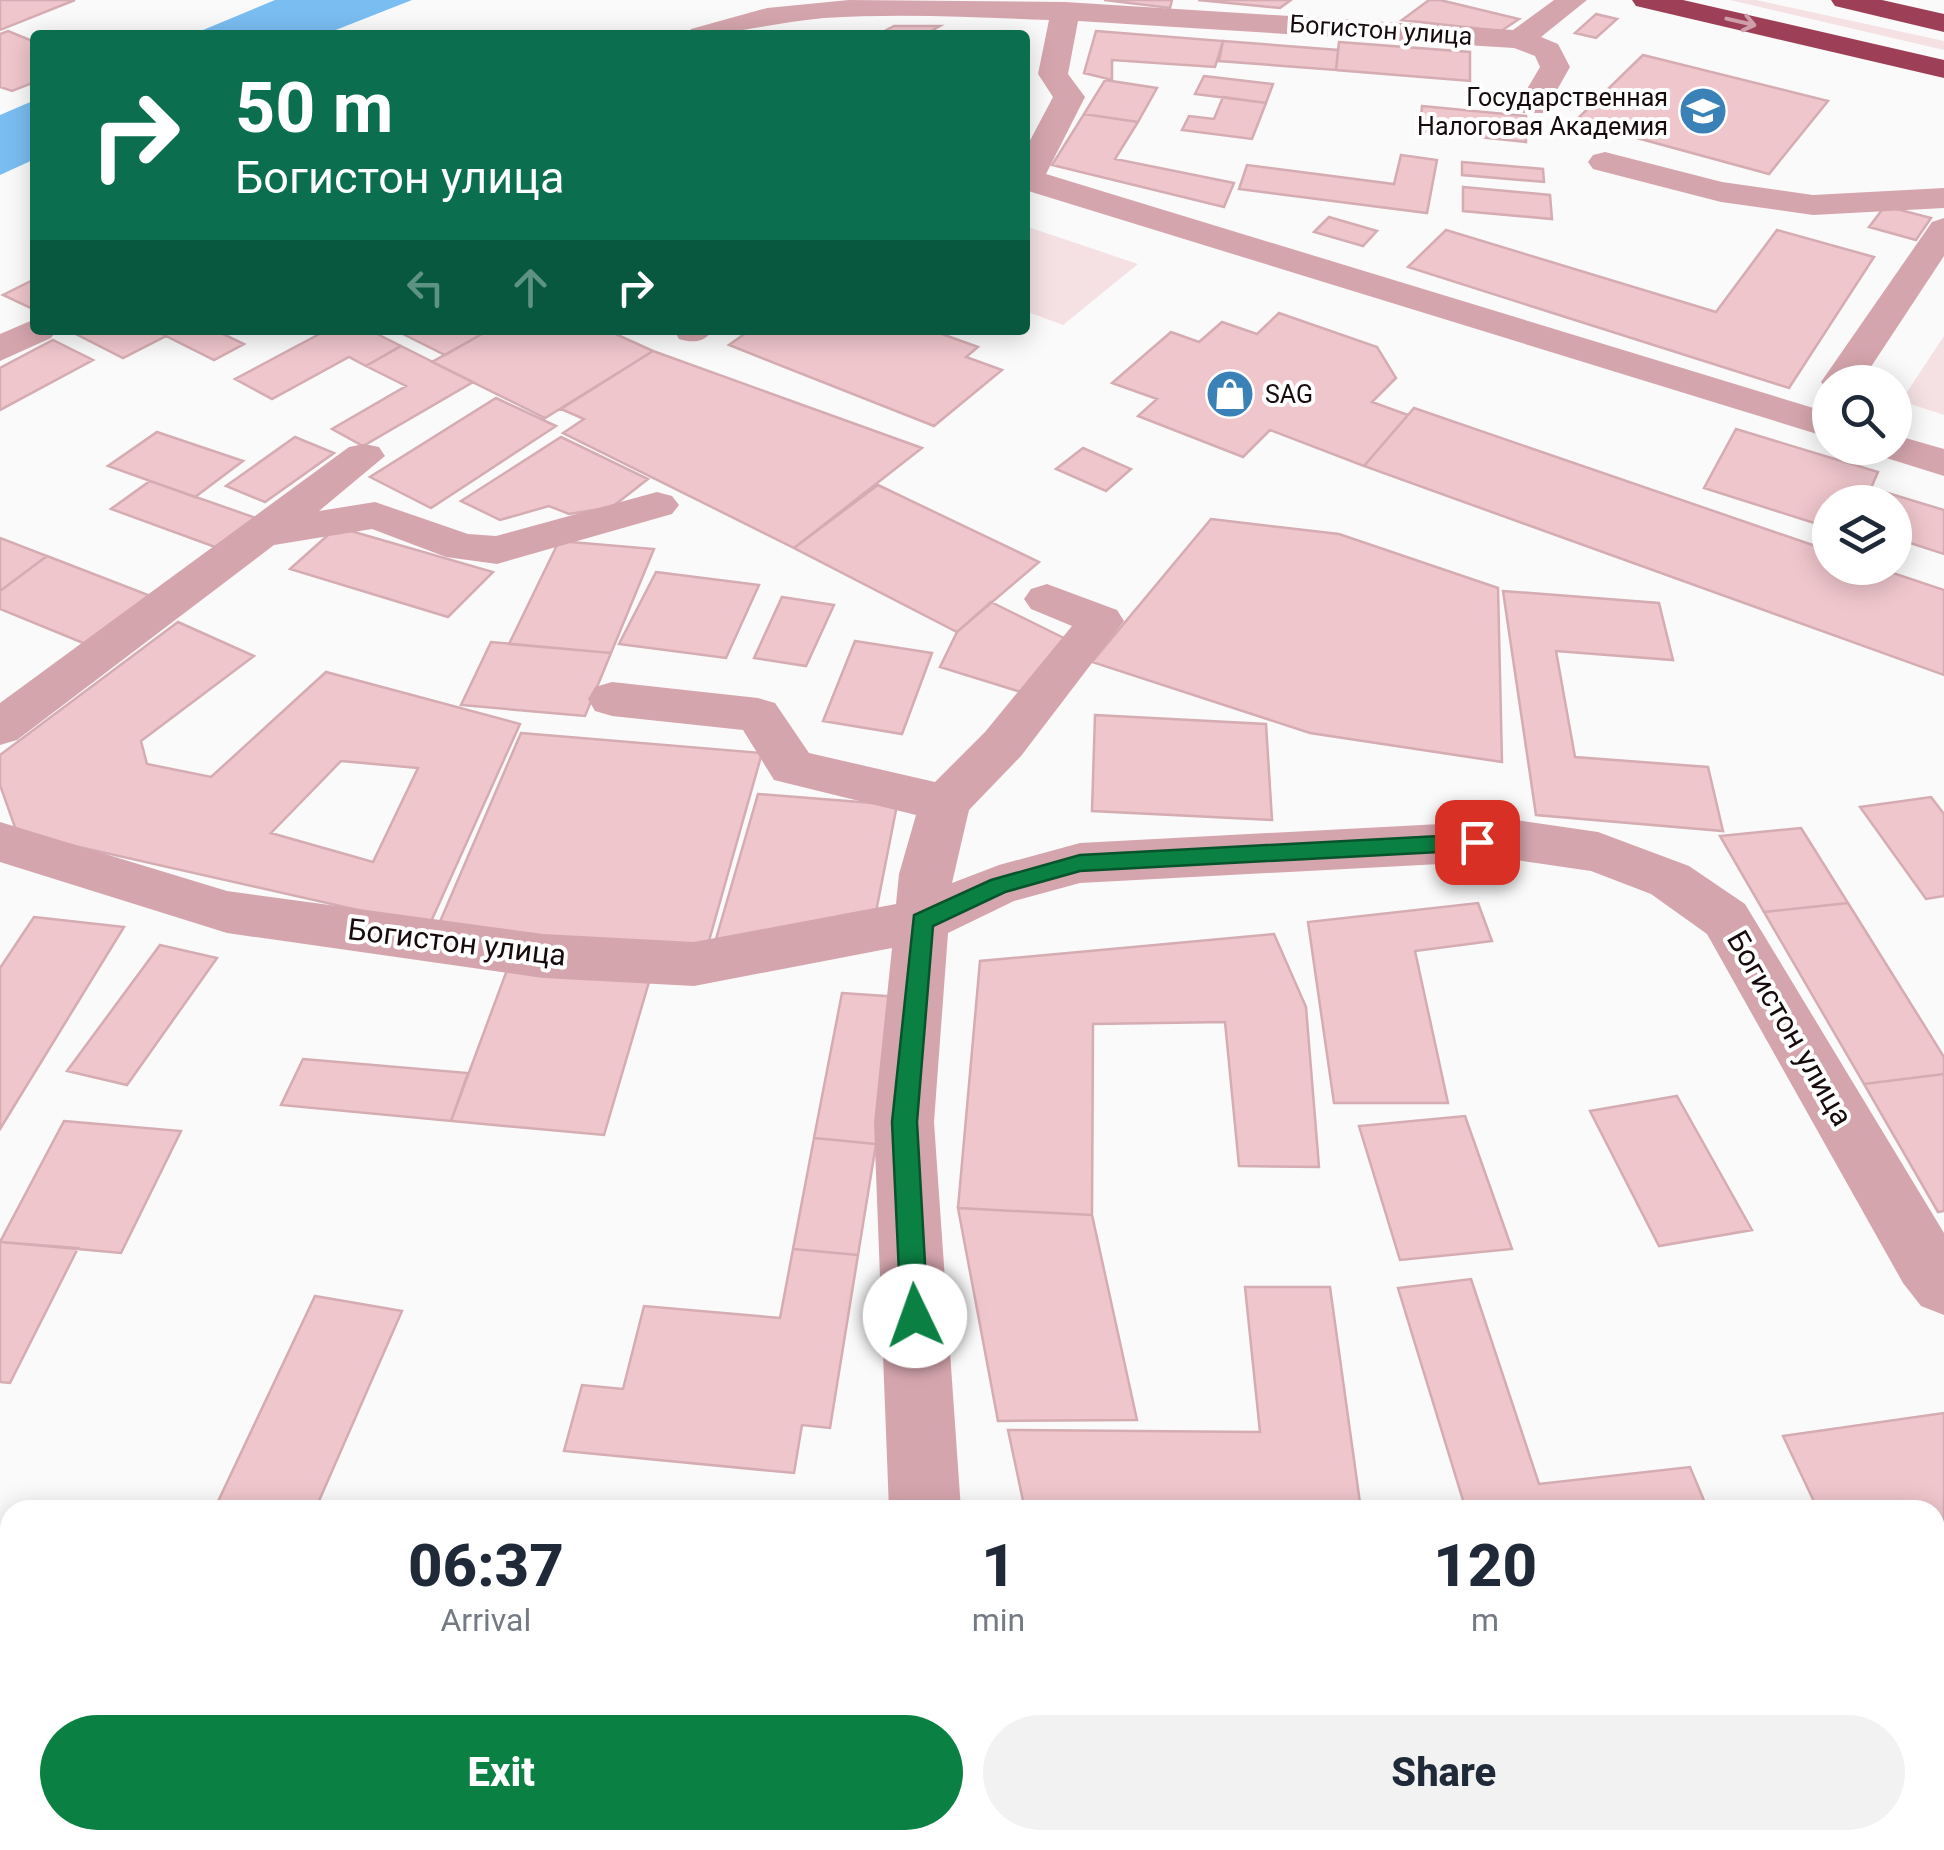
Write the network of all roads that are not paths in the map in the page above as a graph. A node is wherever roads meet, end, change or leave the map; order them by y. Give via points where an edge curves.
1 (1573, 0) edge
2 (1646, 0) edge
3 (1845, 0) edge
4 (1192, 9) edge
5 (1064, 10) junction
6 (1944, 22) edge
7 (714, 30) edge
8 (1519, 39) junction
9 (1944, 69) edge
10 (1533, 106) dead end
11 (1605, 162) dead end
12 (1030, 170) edge
13 (1030, 180) edge
14 (1944, 198) edge
15 (1944, 229) edge
16 (30, 334) edge
17 (0, 349) edge
18 (1852, 365) edge
19 (1812, 412) edge
20 (1912, 453) edge
21 (364, 456) dead end
22 (1944, 463) edge
23 (657, 505) dead end
24 (260, 533) junction
25 (1047, 598) dead end
26 (612, 699) dead end
27 (0, 728) edge
28 (945, 804) junction
29 (0, 842) edge
30 (922, 921) junction
31 (1944, 1285) edge
32 (925, 1500) edge

1 - 8 street
2 -> 9 highway
3 - 6 highway
4 - 5 street, Богистон улица
4 - 8 street, Богистон улица
5 - 7 street, Богистон улица via 803,8
5 - 12 street via 1053,74 1069,97
8 - 10 street via 1547,50 1556,68
11 - 14 street via 1721,192 1814,205
13 - 19 street
15 - 18 street
16 - 17 street
20 - 22 street
21 - 24 street
23 - 24 street via 497,550 462,547 375,516
24 - 27 street
25 - 28 street via 1101,622
26 - 28 street via 758,715 792,767
28 - 30 street via 926,874
29 - 30 street, Богистон улица via 227,912 543,956 694,964
30 - 31 street, Богистон улица via 998,886 1080,863 1516,840 1598,852 1670,880 1726,919
30 - 32 street via 904,1122

